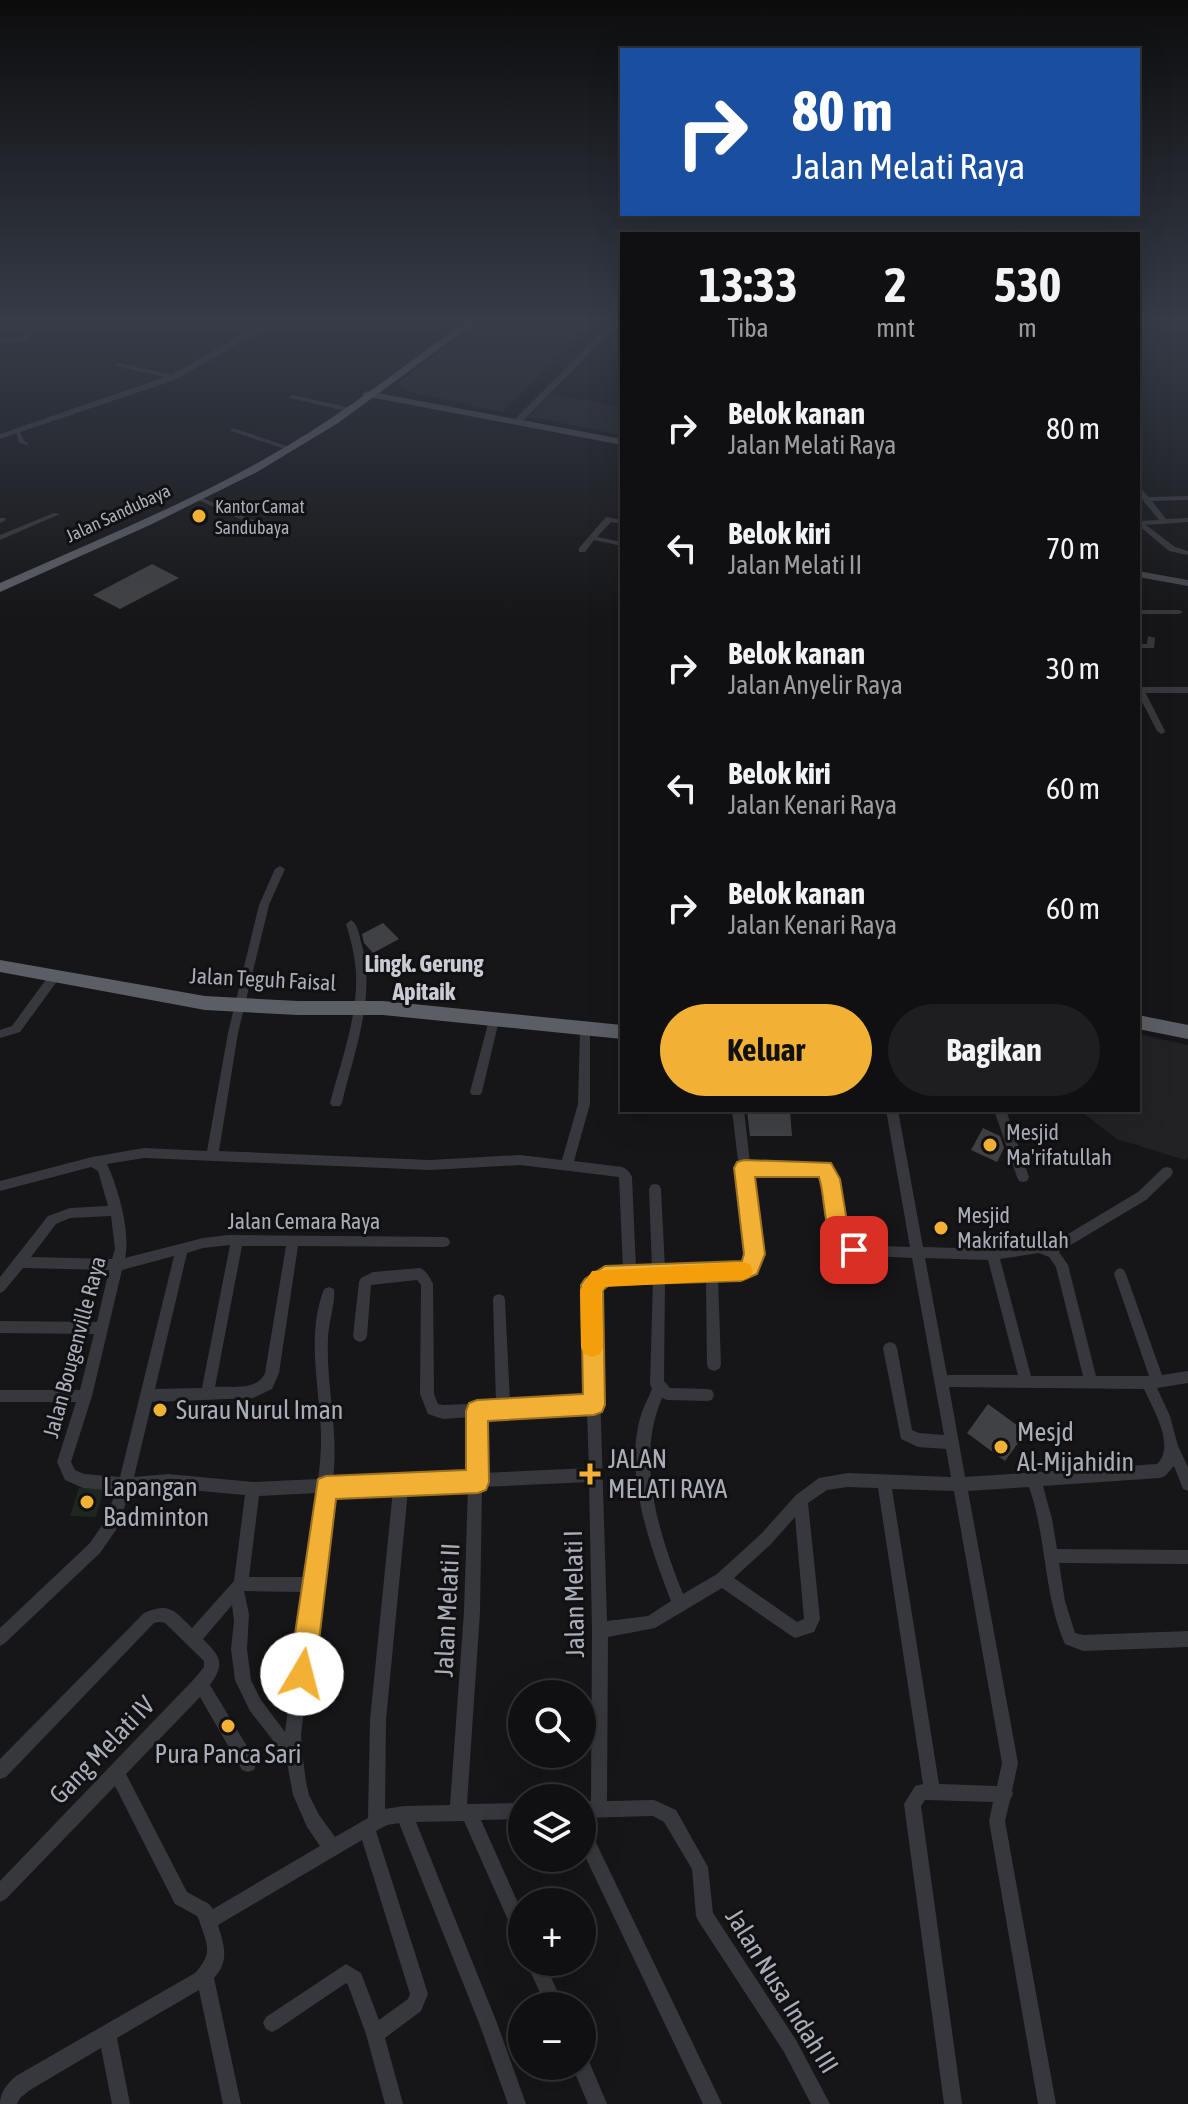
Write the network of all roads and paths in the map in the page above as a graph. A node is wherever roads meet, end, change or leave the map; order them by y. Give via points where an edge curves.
1 (48, 422) edge
2 (330, 422) edge
3 (531, 422) edge
4 (233, 430) dead end
5 (18, 433) junction
6 (0, 437) edge
7 (620, 439) edge
8 (26, 444) dead end
9 (290, 449) junction
10 (1140, 491) edge
11 (196, 497) junction
12 (1188, 498) edge
13 (1145, 499) junction
14 (56, 514) dead end
15 (1188, 520) edge
16 (620, 522) edge
17 (1165, 522) junction
18 (1140, 523) edge
19 (1140, 524) edge
20 (276, 532) dead end
21 (0, 538) edge
22 (593, 538) junction
23 (620, 544) edge
24 (582, 550) dead end
25 (1188, 553) edge
26 (1140, 574) edge
27 (1140, 581) edge
28 (1188, 585) edge
29 (0, 588) edge
30 (1140, 612) edge
31 (1179, 612) dead end
32 (1151, 638) dead end
33 (1140, 646) edge
34 (1140, 690) edge
35 (1188, 690) edge
36 (1140, 692) edge
37 (1161, 731) dead end
38 (280, 869) dead end
39 (351, 924) dead end
40 (0, 955) edge
41 (0, 966) edge
42 (54, 977) junction
43 (241, 1002) junction
44 (362, 1002) junction
45 (494, 1020) junction
46 (620, 1022) edge
47 (1140, 1022) edge
48 (585, 1030) junction
49 (620, 1032) edge
50 (1140, 1032) edge
51 (1188, 1032) edge
52 (0, 1034) edge
53 (1188, 1042) edge
54 (476, 1092) dead end
55 (336, 1103) dead end
56 (738, 1112) edge
57 (892, 1112) edge
58 (1001, 1112) edge
59 (212, 1157) junction
60 (92, 1162) junction
61 (567, 1165) junction
62 (744, 1168) junction
63 (1167, 1172) dead end
64 (1023, 1177) dead end
65 (0, 1186) edge
66 (655, 1189) dead end
67 (116, 1211) junction
68 (237, 1240) junction
69 (293, 1240) junction
70 (444, 1242) dead end
71 (182, 1249) junction
72 (1050, 1251) junction
73 (916, 1253) junction
74 (993, 1255) junction
75 (20, 1262) junction
76 (119, 1265) junction
77 (712, 1273) junction
78 (659, 1274) junction
79 (1120, 1274) dead end
80 (630, 1275) junction
81 (0, 1287) edge
82 (329, 1293) dead end
83 (499, 1300) dead end
84 (0, 1327) edge
85 (103, 1328) junction
86 (360, 1336) dead end
87 (890, 1348) dead end
88 (714, 1365) dead end
89 (1188, 1377) edge
90 (941, 1381) junction
91 (1153, 1381) junction
92 (1026, 1382) junction
93 (1091, 1383) junction
94 (659, 1389) junction
95 (207, 1394) junction
96 (707, 1395) dead end
97 (0, 1396) edge
98 (85, 1396) junction
99 (147, 1396) junction
100 (594, 1405) junction
101 (503, 1408) junction
102 (477, 1411) junction
103 (950, 1442) junction
104 (1172, 1445) junction
105 (597, 1475) junction
106 (1034, 1480) junction
107 (478, 1482) junction
108 (884, 1482) junction
109 (401, 1484) junction
110 (960, 1484) junction
111 (1188, 1484) edge
112 (125, 1485) junction
113 (326, 1487) junction
114 (253, 1489) junction
115 (801, 1500) junction
116 (1052, 1556) junction
117 (1188, 1557) edge
118 (722, 1579) junction
119 (314, 1585) junction
120 (238, 1588) junction
121 (680, 1604) junction
122 (600, 1630) junction
123 (0, 1638) edge
124 (193, 1638) junction
125 (1188, 1639) edge
126 (201, 1684) junction
127 (293, 1753) junction
128 (248, 1764) dead end
129 (0, 1771) edge
130 (117, 1773) junction
131 (591, 1784) edge
132 (926, 1792) junction
133 (1005, 1794) junction
134 (596, 1810) edge
135 (508, 1811) edge
136 (464, 1812) junction
137 (404, 1814) junction
138 (371, 1825) junction
139 (332, 1848) junction
140 (596, 1861) edge
141 (0, 1893) edge
142 (508, 1903) edge
143 (209, 1921) junction
144 (205, 1976) junction
145 (272, 2023) dead end
146 (107, 2033) junction
147 (375, 2034) junction
148 (587, 2080) edge
149 (232, 2101) edge
150 (7, 2104) edge
151 (121, 2104) edge
152 (394, 2104) edge
153 (517, 2104) edge
154 (598, 2104) edge
155 (713, 2104) edge
156 (821, 2104) edge
157 (953, 2104) edge
158 (1047, 2104) edge

1 - 5 street
2 - 9 highway, Jalan Sandubaya
3 - 7 main road
4 - 9 street
5 - 6 street
5 - 8 street
9 - 11 highway, Jalan Sandubaya
10 - 13 street
11 - 20 street
11 - 29 highway, Jalan Sandubaya
12 - 13 street
13 - 17 street
14 - 21 street
15 - 17 street
16 - 22 street via 609,519
17 - 18 street
19 - 25 street via 1172,549
22 - 23 street
22 - 24 street
26 - 28 main road
27 - 28 main road
30 - 31 street
32 - 33 street via 1151,646
34 - 35 street
36 - 37 street
38 - 43 street via 264,905
39 - 44 street via 361,956
40 - 43 highway, Jalan Teguh Faisal
41 - 42 highway, Jalan Teguh Faisal
42 - 43 highway, Jalan Teguh Faisal
42 - 52 street via 16,1029
43 - 44 highway, Jalan Teguh Faisal
43 - 59 street
44 - 45 highway, Jalan Teguh Faisal
44 - 46 highway, Jalan Teguh Faisal
44 - 55 street
45 - 48 highway, Jalan Teguh Faisal
45 - 54 street
47 - 51 highway
48 - 49 highway, Jalan Teguh Faisal
48 - 61 street via 584,1104
50 - 53 highway
56 - 62 street
57 - 73 street
58 - 64 street
59 - 60 street via 134,1154
59 - 61 street
60 - 65 street
60 - 67 street, Jalan Bougenville Raya via 103,1168
61 - 80 street via 626,1175
62 - 73 street via 824,1169 844,1244 862,1251
62 - 77 street, Jalan Melati I via 754,1260 741,1272
63 - 72 street via 1142,1196
66 - 78 street
67 - 75 street via 56,1217
67 - 76 street, Jalan Bougenville Raya
68 - 69 street, Jalan Cemara Raya
68 - 71 street, Jalan Cemara Raya
68 - 95 street
69 - 70 street, Jalan Cemara Raya
69 - 95 street via 270,1378 256,1392
71 - 76 street, Jalan Cemara Raya
71 - 99 street
72 - 74 street
72 - 93 street via 1062,1265
73 - 74 street
73 - 90 street
74 - 92 street
75 - 76 street, Jalan Cemara Raya
75 - 81 street
76 - 85 street, Jalan Bougenville Raya
77 - 78 street, Jalan Melati I
77 - 88 street
78 - 80 street, Jalan Melati I
78 - 94 street
79 - 91 street
80 - 100 street, Jalan Melati I via 602,1276 591,1288
82 - 113 street via 318,1351 329,1427
83 - 101 street
84 - 85 street
85 - 98 street, Jalan Bougenville Raya
86 - 102 street via 365,1282 424,1277 429,1405 440,1412
87 - 103 street via 906,1434
89 - 91 street
90 - 92 street
90 - 103 street
91 - 93 street
91 - 104 street
92 - 93 street
94 - 96 street
94 - 121 street via 646,1428 646,1491 655,1535
95 - 99 street
97 - 98 street
98 - 112 street, Jalan Bougenville Raya via 64,1467 74,1478
99 - 112 street
100 - 101 street
100 - 105 street, Jalan Melati I
101 - 102 street
102 - 107 street, Jalan Melati II
103 - 110 street
104 - 106 street via 1172,1459 1160,1471
104 - 111 street
105 - 107 street
105 - 122 street, Jalan Melati I
106 - 110 street
106 - 116 street
107 - 109 street
107 - 136 street, Jalan Melati II
108 - 110 street
108 - 115 street via 824,1483
108 - 132 street
109 - 113 street
109 - 138 street
110 - 133 street via 1010,1763
112 - 114 street via 168,1481
112 - 123 street via 101,1541
113 - 114 street
113 - 119 street
114 - 120 street
115 - 118 street
115 - 118 street via 809,1627 795,1630
116 - 117 street
116 - 125 street via 1070,1639
118 - 121 street
119 - 120 street
119 - 127 street
120 - 124 street
120 - 127 street via 243,1685 259,1714
121 - 122 street via 650,1623
122 - 131 street, Jalan Melati I
124 - 126 street via 212,1660
124 - 129 street via 169,1616 149,1618
126 - 128 street
126 - 130 street, Gang Melati IV
127 - 139 street via 305,1808
130 - 141 street, Gang Melati IV
130 - 143 street via 178,1894 205,1911
132 - 133 street
132 - 157 street via 914,1799 912,1811
133 - 158 street via 997,1821
134 - 156 street, Jalan Nusa Indah III via 654,1808 670,1816 700,1867 705,1916 790,2046
135 - 136 street
136 - 137 street
136 - 142 street
137 - 138 street
137 - 153 street
138 - 139 street
138 - 147 street via 419,1994 415,2005
139 - 143 street
140 - 155 street
143 - 144 street via 217,1951
144 - 146 street
144 - 149 street
145 - 147 street via 348,1973
146 - 150 street via 23,2083
146 - 151 street
147 - 152 street
148 - 154 street

